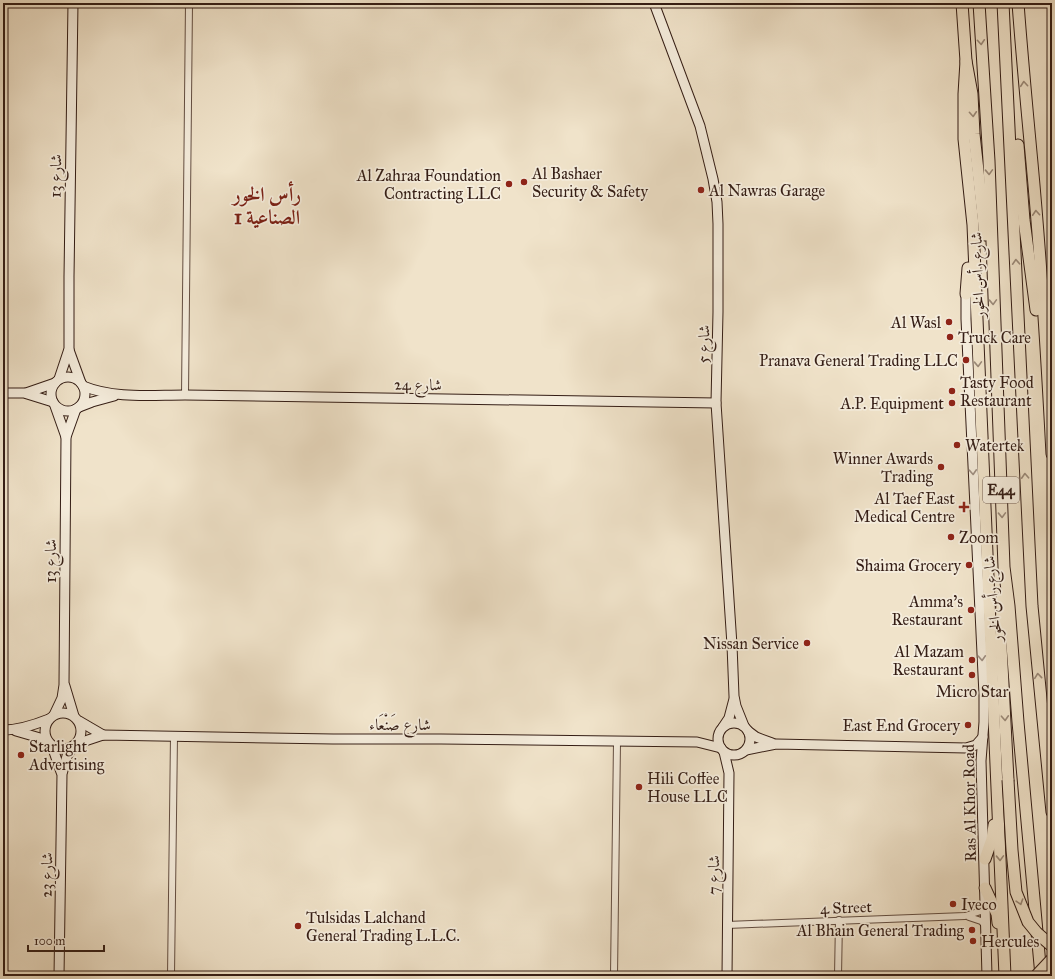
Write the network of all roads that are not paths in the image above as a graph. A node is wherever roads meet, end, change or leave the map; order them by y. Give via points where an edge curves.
1 (72, 3) edge
2 (189, 3) edge
3 (654, 3) edge
4 (962, 3) edge
5 (979, 3) edge
6 (1003, 3) edge
7 (1018, 3) edge
8 (966, 61) junction
9 (1007, 67) junction
10 (970, 200) junction
11 (993, 283) junction
12 (966, 294) joint
13 (69, 349) junction
14 (1046, 350) junction
15 (57, 381) junction
16 (82, 384) junction
17 (3, 393) edge
18 (24, 393) junction
19 (119, 395) junction
20 (185, 395) junction
21 (716, 403) junction
22 (54, 404) junction
23 (77, 408) junction
24 (66, 437) junction
25 (1052, 454) edge
26 (1004, 567) junction
27 (64, 685) junction
28 (734, 696) junction
29 (51, 717) junction
30 (76, 718) junction
31 (746, 728) junction
32 (8, 730) edge
33 (721, 730) junction
34 (994, 731) junction
35 (103, 734) junction
36 (174, 736) junction
37 (983, 737) junction
38 (617, 742) junction
39 (697, 742) junction
40 (50, 743) junction
41 (776, 744) junction
42 (74, 746) junction
43 (966, 748) junction
44 (722, 750) junction
45 (743, 752) junction
46 (981, 761) junction
47 (62, 774) junction
48 (729, 774) junction
49 (1052, 812) edge
50 (985, 859) junction
51 (985, 888) junction
52 (986, 907) junction
53 (965, 916) junction
54 (839, 920) junction
55 (727, 925) junction
56 (985, 925) junction
57 (1004, 946) junction
58 (1052, 946) edge
59 (1052, 959) edge
60 (59, 976) edge
61 (171, 976) edge
62 (614, 976) edge
63 (726, 976) edge
64 (838, 976) edge
65 (987, 976) edge
66 (1005, 976) edge
67 (1036, 976) edge
68 (1041, 976) edge

1 - 13 street, شارع 13
2 - 20 street
3 - 21 street, شارع 5 via 700,126 713,179 718,224
4 - 8 highway
5 -> 11 highway, شارع رأس الخور / E44
6 - 9 highway, E44
14 -> 7 highway
8 - 10 highway via 964,139
8 -> 11 highway via 972,94 983,219
9 - 14 highway via 1024,220 1038,320
49 -> 9 highway, E44 via 1031,584
10 - 12 highway
10 -> 34 highway
11 -> 26 highway, شارع رأس الخور / E44
12 -> 37 street, Ras Al Khor Road via 984,695
13 - 15 street, شارع 13
13 - 16 street, شارع 13
14 - 25 highway
15 - 16 street via 71,377
15 - 18 street
15 - 22 street via 51,392
16 - 19 street, شارع 24 via 100,392
16 - 23 street via 84,397
17 - 18 street
18 - 22 street
19 - 20 street, شارع 24
19 - 23 street, شارع 24
20 - 21 street, شارع 24
21 - 28 street, شارع 5
22 - 23 street via 65,411
22 - 24 street, شارع 13
23 - 24 street, شارع 13
24 - 27 street, شارع 13
26 -> 58 highway, bridge via 1002,646 1016,892 1028,922
26 - 68 highway, شارع رأس الخور / E44
27 - 29 street, شارع 13 via 62,698
27 - 30 street, شارع 13
28 - 31 street, شارع 5
28 - 33 street, شارع 5 via 729,718
29 - 30 street via 64,712
29 - 32 street
29 - 40 street via 45,733
30 - 35 street, شارع صَنْعَاء
30 - 42 street via 82,733
31 - 33 street via 739,723 733,723
31 - 41 street via 756,737
31 - 45 street via 751,741
32 - 40 street
33 - 39 street, شارع صَنْعَاء via 712,737
33 - 44 street via 718,743
34 - 50 highway via 994,830
34 -> 57 highway
35 - 36 street, شارع صَنْعَاء
35 - 42 street, شارع صَنْعَاء
36 - 38 street, شارع صَنْعَاء
36 - 61 street
37 - 43 street via 976,745
37 - 46 street, Ras Al Khor Road
38 - 39 street, شارع صَنْعَاء
38 - 62 street
39 - 44 street, شارع صَنْعَاء
40 - 42 street via 62,750
40 - 47 street, شارع 23
41 - 43 street
41 - 45 street
42 - 47 street, شارع 23
43 - 46 street via 977,754
44 - 45 street via 732,755
44 - 48 street, شارع 7
45 - 48 street
46 - 50 street, Ras Al Khor Road
47 - 60 street, شارع 23
48 - 55 street, شارع 7
50 - 51 street, Ras Al Khor Road
51 - 52 street, Ras Al Khor Road
51 - 57 highway via 997,914 999,933
52 - 53 street, 4 Street
52 - 56 street, Ras Al Khor Road
53 - 54 street, 4 Street
53 - 56 street, 4 Street via 975,918
54 - 55 street, 4 Street
54 - 64 street
55 - 63 street, شارع 7
56 - 65 street, Ras Al Khor Road
57 - 66 highway
59 - 67 highway, bridge

